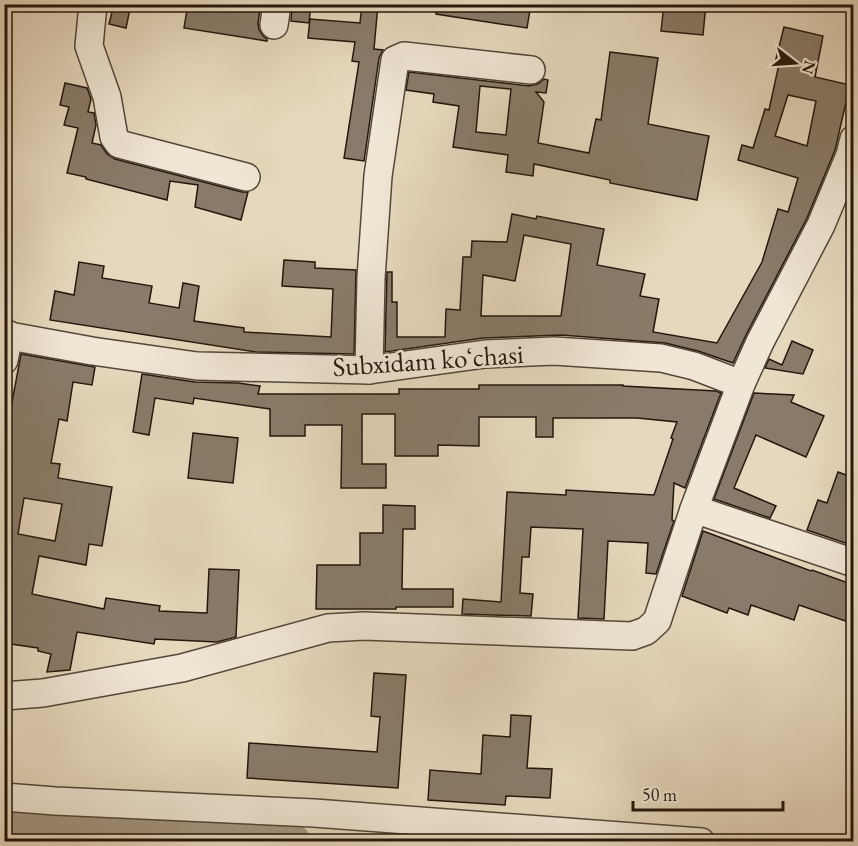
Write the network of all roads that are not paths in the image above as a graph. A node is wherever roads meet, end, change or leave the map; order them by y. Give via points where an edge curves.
1 (93, 4) edge
2 (531, 70) dead end
3 (852, 150) edge
4 (246, 177) dead end
5 (6, 343) edge
6 (369, 370) junction
7 (741, 384) junction
8 (694, 508) junction
9 (854, 564) edge
10 (4, 696) edge
11 (4, 796) edge
12 (701, 842) edge

1 - 4 street via 89,46 119,144
2 - 6 street via 404,56 395,60 378,176
3 - 7 street via 821,225
5 - 6 street, Subxidam koʻchasi via 197,366
6 - 7 street, Subxidam koʻchasi via 485,354 554,351 661,358
7 - 8 street
8 - 9 street
8 - 10 street via 657,621 632,636 328,628 182,668 44,693
11 - 12 street via 314,813

